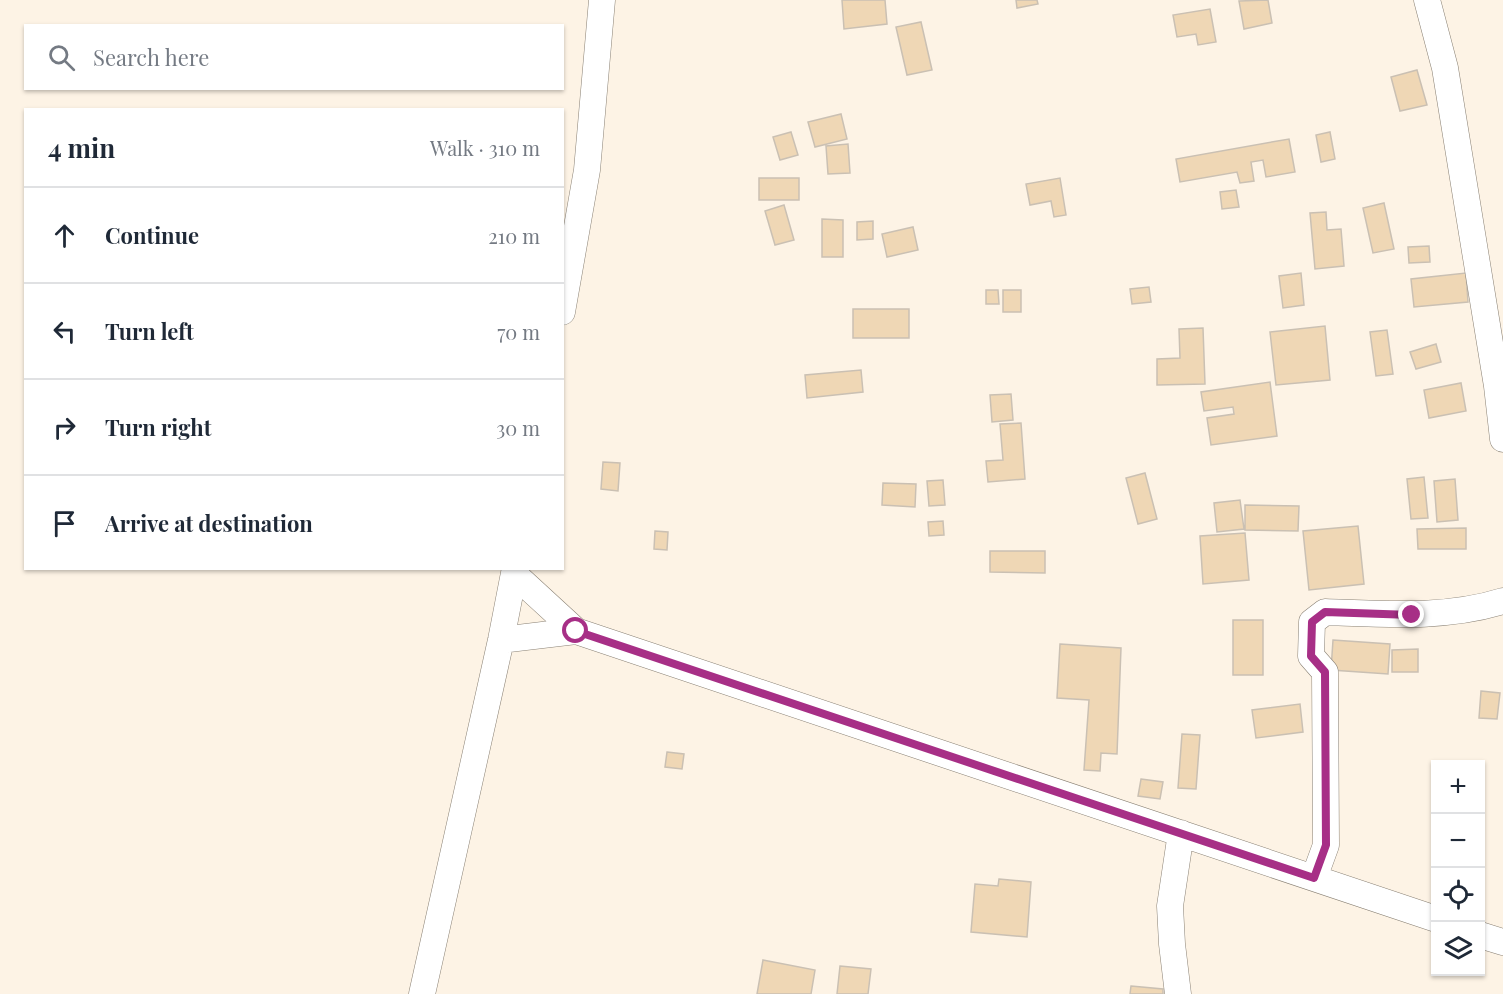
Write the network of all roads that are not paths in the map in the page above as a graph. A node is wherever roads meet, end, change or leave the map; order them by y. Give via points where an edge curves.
1 (602, 0) edge
2 (1427, 0) edge
3 (564, 301) edge
4 (1503, 439) edge
5 (514, 572) edge
6 (1503, 601) edge
7 (576, 631) junction
8 (501, 640) junction
9 (1181, 833) junction
10 (1314, 878) junction
11 (1431, 918) edge
12 (1485, 937) edge
13 (1503, 942) edge
14 (422, 994) edge
15 (1178, 994) edge

1 - 3 street via 587,170
2 - 4 street via 1445,68
5 - 7 street
5 - 8 street
6 - 10 street via 1482,608 1412,615 1325,612 1312,622 1311,656 1325,672 1326,845
7 - 8 street
7 - 9 street
8 - 14 street
9 - 10 street
9 - 15 street via 1170,906
10 - 11 street
12 - 13 street

